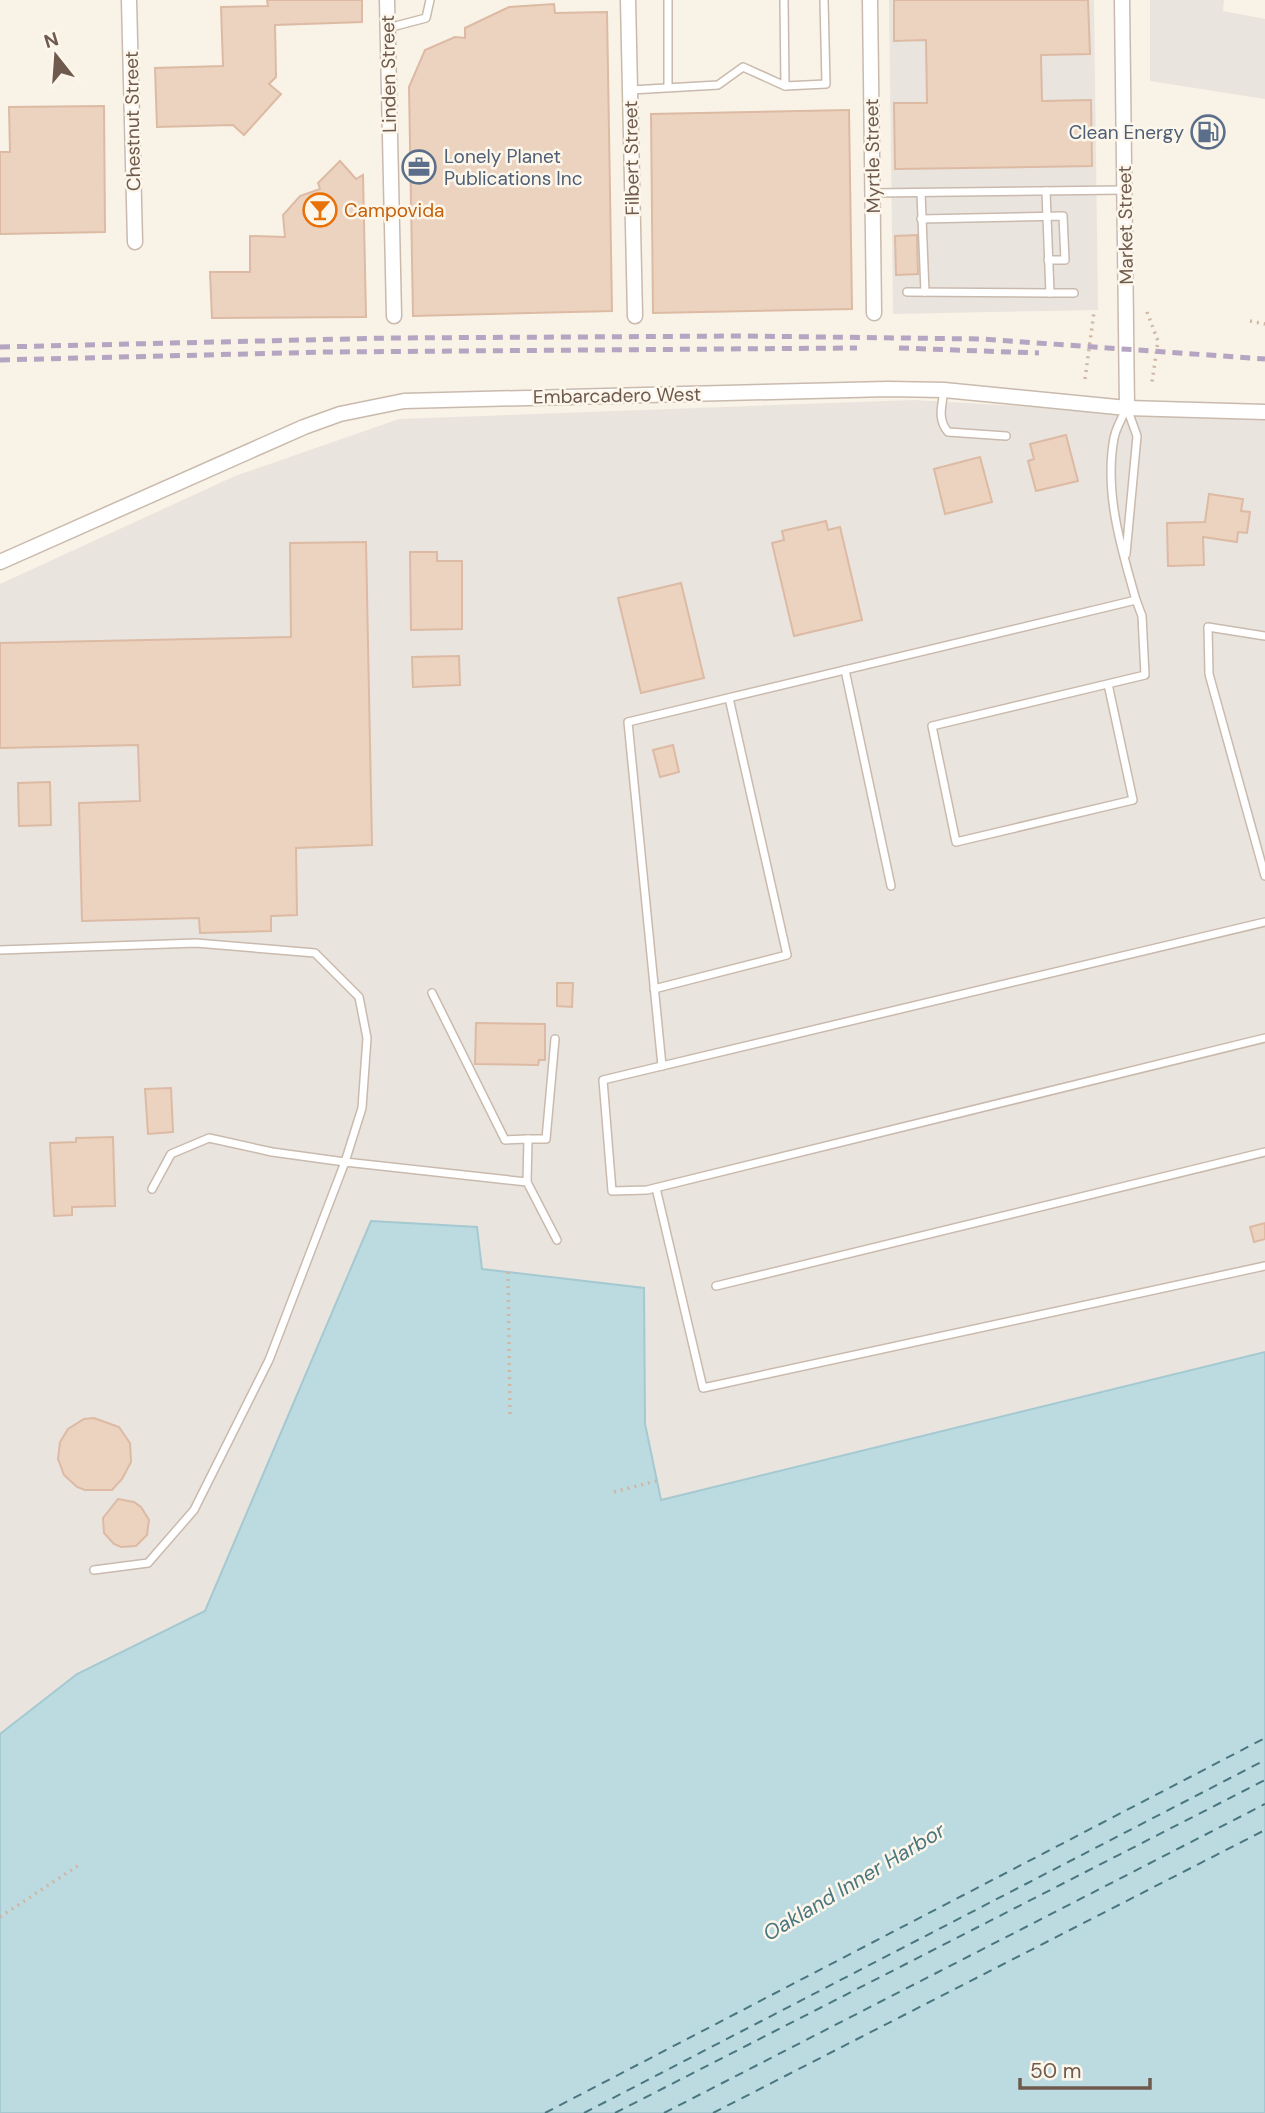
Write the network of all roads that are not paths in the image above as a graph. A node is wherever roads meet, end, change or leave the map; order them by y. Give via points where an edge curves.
1 (130, 0) edge
2 (387, 0) edge
3 (430, 0) edge
4 (628, 0) edge
5 (668, 0) edge
6 (784, 0) edge
7 (824, 0) edge
8 (870, 0) edge
9 (1122, 0) edge
10 (387, 28) junction
11 (785, 86) junction
12 (668, 87) junction
13 (630, 90) junction
14 (1125, 190) junction
15 (1046, 191) junction
16 (921, 192) junction
17 (873, 193) junction
18 (1046, 216) junction
19 (921, 219) junction
20 (135, 242) dead end
21 (1048, 260) junction
22 (908, 292) dead end
23 (925, 292) junction
24 (1050, 293) junction
25 (1074, 293) dead end
26 (874, 313) dead end
27 (394, 316) dead end
28 (635, 316) dead end
29 (944, 390) junction
30 (1127, 408) junction
31 (1265, 412) edge
32 (1006, 436) dead end
33 (1125, 561) junction
34 (0, 562) edge
35 (1136, 600) junction
36 (1265, 636) edge
37 (845, 670) junction
38 (1108, 684) junction
39 (729, 698) junction
40 (1265, 876) edge
41 (891, 886) dead end
42 (1265, 922) edge
43 (0, 950) edge
44 (654, 989) junction
45 (432, 993) dead end
46 (1265, 1038) edge
47 (555, 1039) dead end
48 (662, 1066) junction
49 (528, 1139) junction
50 (1265, 1152) edge
51 (345, 1162) junction
52 (527, 1182) junction
53 (656, 1188) junction
54 (152, 1189) dead end
55 (557, 1240) dead end
56 (1265, 1266) edge
57 (716, 1286) dead end
58 (94, 1570) dead end

1 - 20 street, Chestnut Street
2 - 10 street, Linden Street
3 - 10 lane via 426,18
4 - 13 street, Filbert Street
5 - 12 lane
6 - 11 lane
7 - 11 lane via 826,84
8 - 17 street, Myrtle Street
9 - 14 street, Market Street
10 - 27 street, Linden Street
11 - 12 lane via 743,67 718,85
12 - 13 lane
13 - 28 street, Filbert Street
14 - 15 lane
14 - 30 street, Market Street
15 - 16 lane
15 - 18 lane
16 - 17 lane
16 - 19 lane
17 - 26 street, Myrtle Street
18 - 19 lane
18 - 21 lane
18 - 21 lane via 1063,216 1065,260
19 - 23 lane
21 - 24 lane
22 - 23 lane
23 - 24 lane
24 - 25 lane
29 - 30 street, Embarcadero West
29 - 32 lane via 940,417 948,432
29 - 34 street, Embarcadero West via 438,399 372,406 304,427
30 - 31 street, Embarcadero West
30 - 33 lane via 1137,436
30 - 33 lane via 1114,436 1111,491
33 - 35 lane
35 - 37 lane
35 - 38 lane via 1142,617 1145,675
36 - 40 lane via 1208,627 1209,674
37 - 39 lane
37 - 41 lane
38 - 38 lane via 932,726 956,842 1133,800
39 - 44 lane via 628,722
39 - 44 lane via 787,955
42 - 48 lane
43 - 51 lane via 196,943 315,953 359,997 367,1038 362,1108
44 - 48 lane
45 - 49 lane via 505,1140
46 - 53 lane
47 - 49 lane via 546,1139
48 - 53 lane via 603,1080 612,1191
49 - 52 lane
50 - 57 lane
51 - 52 lane
51 - 54 lane via 209,1138 171,1154
51 - 58 lane via 269,1360 194,1510 148,1563
52 - 55 lane
53 - 56 lane via 703,1388

